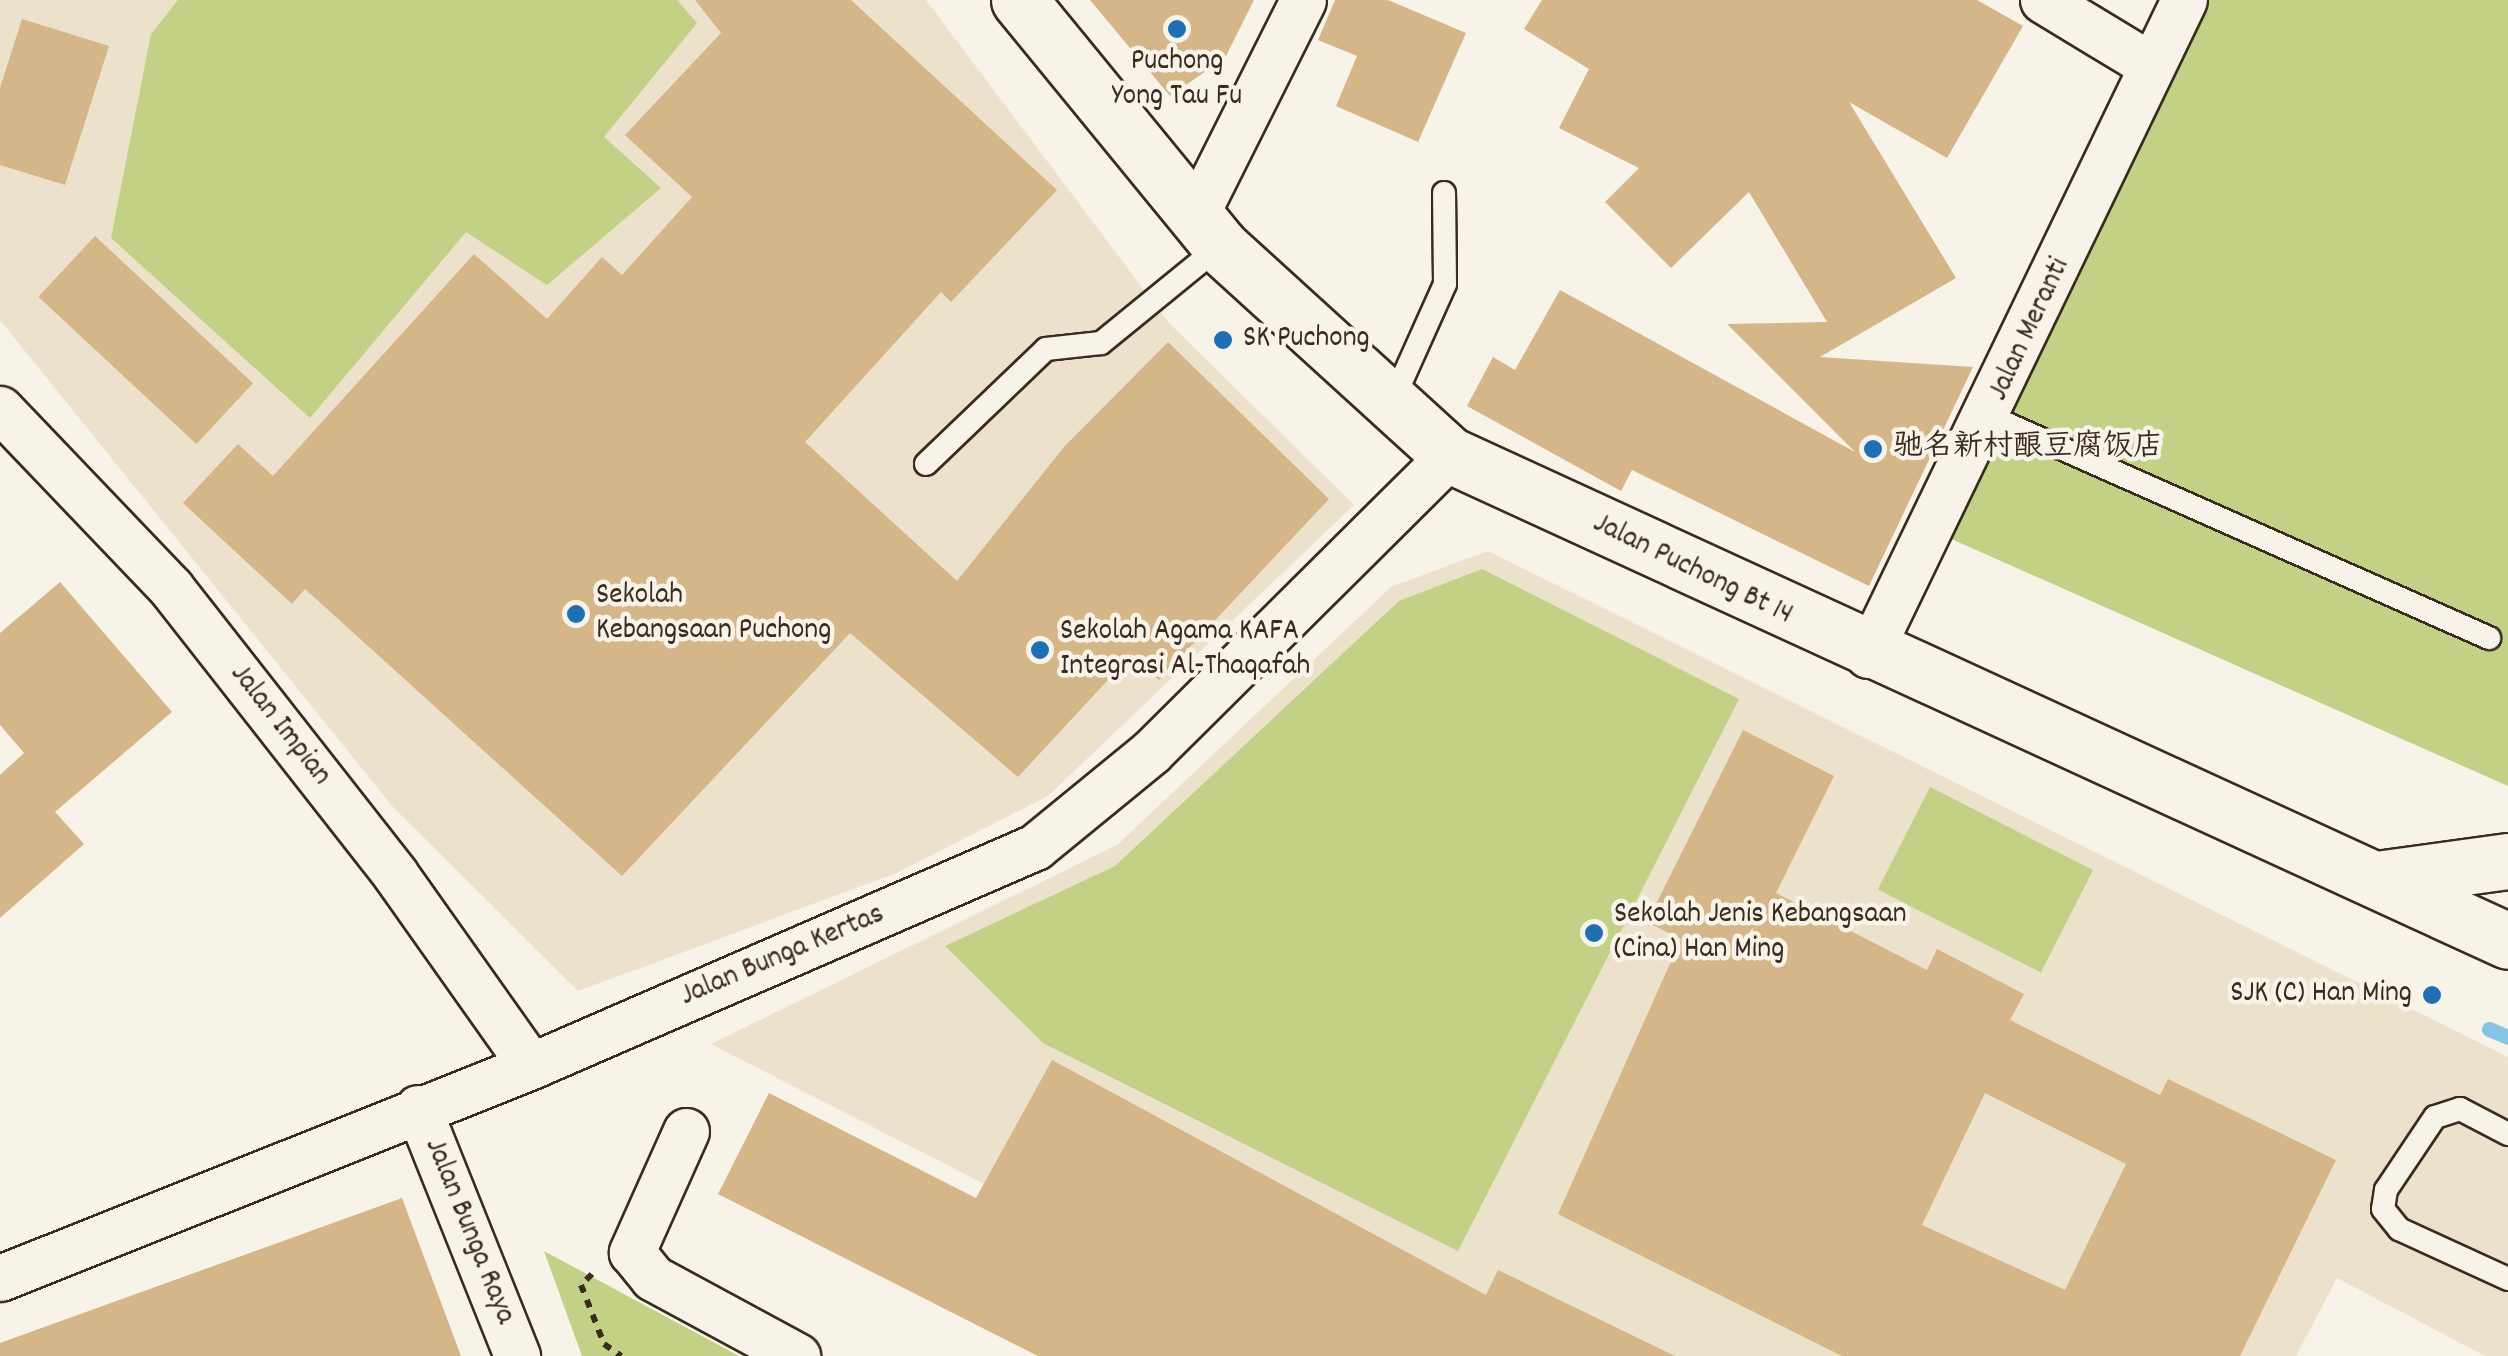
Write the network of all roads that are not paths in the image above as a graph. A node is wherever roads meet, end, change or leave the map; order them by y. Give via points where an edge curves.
1 (1019, 0) edge
2 (1303, 0) edge
3 (2043, 0) edge
4 (2184, 0) edge
5 (2152, 66) junction
6 (1444, 194) dead end
7 (1208, 231) junction
8 (1392, 402) junction
9 (0, 409) edge
10 (1990, 417) junction
11 (1450, 455) junction
12 (926, 464) dead end
13 (2489, 638) dead end
14 (1868, 655) junction
15 (2508, 861) edge
16 (2384, 878) junction
17 (2508, 941) edge
18 (531, 1066) junction
19 (418, 1108) junction
20 (686, 1130) dead end
21 (2508, 1134) edge
22 (0, 1278) edge
23 (2508, 1279) edge
24 (516, 1356) edge
25 (797, 1356) edge

1 - 7 street, Jalan Puchong Bt 14
2 - 7 street
3 - 5 street
4 - 5 street, Jalan Meranti
5 - 10 street, Jalan Meranti
6 - 8 lane via 1446,284
7 - 8 street, Jalan Puchong Bt 14
7 - 12 lane via 1101,343 1046,349
8 - 11 street, Jalan Puchong Bt 14
9 - 18 street, Jalan Impian via 171,588 395,874
10 - 13 lane
10 - 14 street, Jalan Meranti
11 - 14 street, Jalan Puchong Bt 14
11 - 18 street, Jalan Bunga Kertas via 1151,752 1036,847
14 - 16 street, Jalan Puchong Bt 14
15 - 16 street
16 - 17 street, Jalan Puchong Bt 14
18 - 19 street, Jalan Bunga Kertas
19 - 22 street, Jalan Bunga Kertas
19 - 24 street, Jalan Bunga Raya
20 - 25 street via 632,1252 653,1278
21 - 23 lane via 2460,1109 2435,1117 2386,1190 2384,1209 2400,1229

